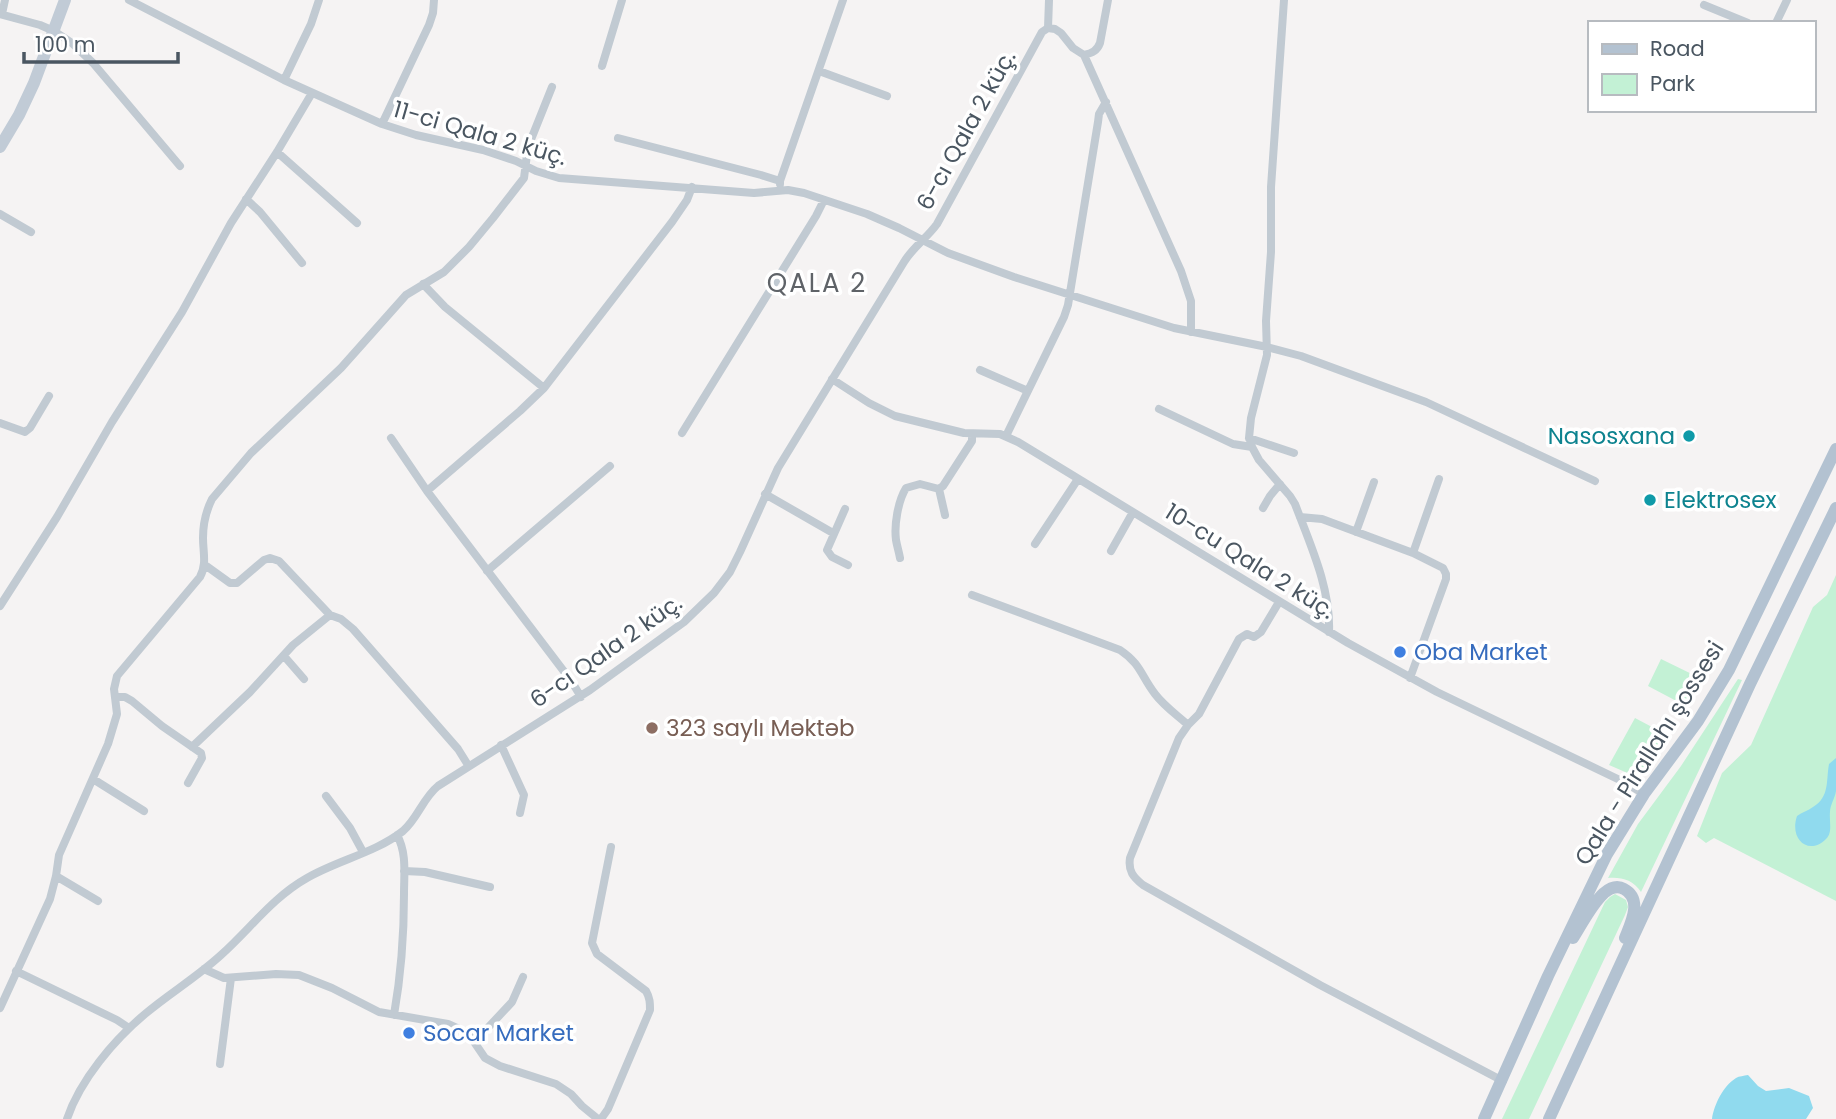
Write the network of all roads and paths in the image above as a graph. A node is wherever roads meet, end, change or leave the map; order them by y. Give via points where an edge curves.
1 (5, 0) edge
2 (65, 0) edge
3 (129, 0) edge
4 (319, 0) edge
5 (434, 0) edge
6 (622, 0) edge
7 (843, 0) edge
8 (1049, 0) edge
9 (1108, 0) edge
10 (1284, 0) edge
11 (1787, 0) edge
12 (1704, 5) dead end
13 (1, 14) edge
14 (1743, 21) edge
15 (1777, 21) edge
16 (1048, 28) junction
17 (54, 31) junction
18 (1084, 55) junction
19 (602, 66) dead end
20 (819, 71) junction
21 (284, 80) junction
22 (552, 87) dead end
23 (312, 93) junction
24 (887, 96) dead end
25 (1106, 102) junction
26 (382, 124) junction
27 (618, 138) dead end
28 (0, 146) edge
29 (277, 152) junction
30 (180, 166) dead end
31 (525, 166) junction
32 (780, 181) junction
33 (692, 187) junction
34 (779, 191) junction
35 (246, 200) junction
36 (824, 200) junction
37 (0, 214) edge
38 (357, 223) dead end
39 (31, 232) dead end
40 (922, 240) junction
41 (302, 263) dead end
42 (423, 284) junction
43 (1070, 296) junction
44 (1191, 332) junction
45 (1267, 346) junction
46 (981, 370) dead end
47 (832, 379) junction
48 (544, 388) junction
49 (1028, 391) junction
50 (49, 396) dead end
51 (1159, 409) dead end
52 (0, 423) edge
53 (682, 433) dead end
54 (972, 434) junction
55 (1006, 436) junction
56 (391, 438) dead end
57 (1249, 438) junction
58 (1252, 447) junction
59 (1836, 449) edge
60 (1294, 453) dead end
61 (610, 466) dead end
62 (1079, 479) junction
63 (1439, 480) dead end
64 (1595, 481) dead end
65 (1374, 482) dead end
66 (1280, 484) junction
67 (939, 489) junction
68 (428, 491) junction
69 (765, 495) junction
70 (1264, 508) dead end
71 (1836, 508) edge
72 (845, 509) dead end
73 (1133, 512) junction
74 (945, 515) dead end
75 (1300, 517) junction
76 (1356, 532) junction
77 (833, 533) junction
78 (1035, 544) dead end
79 (1111, 551) dead end
80 (1413, 553) junction
81 (900, 558) dead end
82 (205, 565) junction
83 (848, 565) dead end
84 (487, 571) junction
85 (972, 595) dead end
86 (1279, 601) junction
87 (0, 606) edge
88 (330, 615) junction
89 (1329, 632) junction
90 (284, 656) junction
91 (1410, 678) junction
92 (304, 679) dead end
93 (581, 696) junction
94 (115, 697) junction
95 (1188, 725) junction
96 (501, 745) junction
97 (192, 747) junction
98 (468, 765) junction
99 (93, 779) junction
100 (188, 783) dead end
101 (1644, 794) junction
102 (326, 796) dead end
103 (144, 811) dead end
104 (520, 813) dead end
105 (397, 835) junction
106 (611, 847) dead end
107 (363, 852) junction
108 (404, 871) junction
109 (56, 876) junction
110 (490, 887) dead end
111 (98, 901) dead end
112 (204, 970) junction
113 (16, 971) junction
114 (1548, 976) junction
115 (523, 977) dead end
116 (231, 978) junction
117 (0, 1008) edge
118 (1601, 1008) junction
119 (394, 1015) junction
120 (129, 1028) junction
121 (474, 1039) junction
122 (220, 1064) dead end
123 (1503, 1081) junction
124 (67, 1119) edge
125 (600, 1119) edge
126 (1484, 1119) edge
127 (1549, 1119) edge

1 - 13 street
2 - 17 street
3 - 21 street, 11-ci Qala 2 küç.
4 - 21 street
5 - 26 street via 429,25
6 - 19 street
7 - 20 street
8 - 16 street
9 - 18 street via 1100,43
10 - 45 street via 1271,187
11 - 15 street
12 - 14 street
13 - 17 street
16 - 18 street via 1061,33
16 - 40 street, 6-cı Qala 2 küç. via 1036,42 937,223
17 - 28 street via 28,96
17 - 30 street via 93,63
18 - 25 street
20 - 24 street
20 - 32 street
21 - 23 street, 11-ci Qala 2 küç.
22 - 31 street via 528,146
23 - 26 street, 11-ci Qala 2 küç.
23 - 29 street
25 - 43 street via 1099,114
25 - 44 street via 1187,287
26 - 31 street, 11-ci Qala 2 küç. via 483,150
27 - 32 street
29 - 35 street
29 - 38 street
31 - 33 street, 11-ci Qala 2 küç. via 570,179
31 - 42 street via 521,184 469,247 444,272
32 - 34 street
33 - 34 street, 11-ci Qala 2 küç.
33 - 48 street via 671,222
34 - 36 street, 11-ci Qala 2 küç. via 797,191
35 - 41 street
35 - 87 street
36 - 40 street, 11-ci Qala 2 küç.
36 - 53 street
37 - 39 street
40 - 43 street, 11-ci Qala 2 küç.
40 - 47 street, 6-cı Qala 2 küç.
42 - 48 street
42 - 82 street via 405,295 341,368 251,453 217,492 204,530
43 - 44 street, 11-ci Qala 2 küç.
43 - 49 street
44 - 45 street, 11-ci Qala 2 küç.
45 - 57 street
45 - 64 street, 11-ci Qala 2 küç. via 1426,402
46 - 49 street
47 - 54 street, 10-cu Qala 2 küç. via 895,416
47 - 69 street, 6-cı Qala 2 küç.
48 - 68 street
49 - 55 street
50 - 52 street via 25,432
51 - 58 street via 1233,444
54 - 55 street, 10-cu Qala 2 küç.
54 - 67 street via 968,448
55 - 62 street, 10-cu Qala 2 küç.
56 - 68 street
57 - 58 street
57 - 60 street
58 - 66 street
59 - 101 main road, Qala - Pirallahı şossesi via 1729,670
61 - 84 street
62 - 73 street, 10-cu Qala 2 küç.
62 - 78 street
63 - 80 street
65 - 76 street
66 - 70 street
66 - 75 street
67 - 74 street
67 - 81 street via 920,484 906,488 896,528
68 - 84 street
69 - 77 street
69 - 93 street, 6-cı Qala 2 küç. via 730,572 703,606
71 - 118 main road, Qala - Pirallahı şossesi
72 - 77 street
73 - 79 street
73 - 86 street, 10-cu Qala 2 küç.
75 - 76 street via 1322,519
75 - 89 street via 1329,607
76 - 80 street
77 - 83 street via 827,550
80 - 91 street via 1443,568 1446,579
82 - 88 street via 237,583 264,560 274,558
82 - 94 street via 197,582 117,676
84 - 93 street
85 - 95 street via 1120,650 1137,663 1154,692
86 - 89 street, 10-cu Qala 2 küç.
86 - 95 street via 1261,632 1239,639 1199,714
88 - 90 street
88 - 98 street via 353,629
89 - 91 street, 10-cu Qala 2 küç.
90 - 92 street
90 - 97 street
91 - 101 street, 10-cu Qala 2 küç.
93 - 96 street, 6-cı Qala 2 küç.
94 - 97 street via 132,701
94 - 99 street via 113,732
95 - 123 street via 1130,858 1134,877 1313,981
96 - 98 street, 6-cı Qala 2 küç.
96 - 104 street via 524,795
97 - 100 street via 202,758
98 - 105 street, 6-cı Qala 2 küç. via 433,790 416,817
99 - 103 street
99 - 109 street via 59,855
101 - 114 main road, Qala - Pirallahı şossesi via 1607,854
102 - 107 street
105 - 107 street, 6-cı Qala 2 küç.
105 - 108 street
106 - 125 street via 592,943 597,954 646,991 650,1010 608,1110
107 - 112 street, 6-cı Qala 2 küç. via 308,877 279,897
108 - 110 street
108 - 119 street via 402,967
109 - 111 street
109 - 113 street
112 - 116 street
112 - 120 street, 6-cı Qala 2 küç.
113 - 117 street
113 - 120 street
114 - 118 main road via 1606,891 1620,887 1628,891 1635,905 1633,917
114 - 123 main road, Qala - Pirallahı şossesi
115 - 121 street via 512,1002
116 - 119 street via 299,975
116 - 122 street
118 - 127 main road, Qala - Pirallahı şossesi
119 - 121 street via 448,1024
120 - 124 street, 6-cı Qala 2 küç. via 98,1064
121 - 125 street via 485,1058 556,1084
123 - 126 main road, Qala - Pirallahı şossesi

